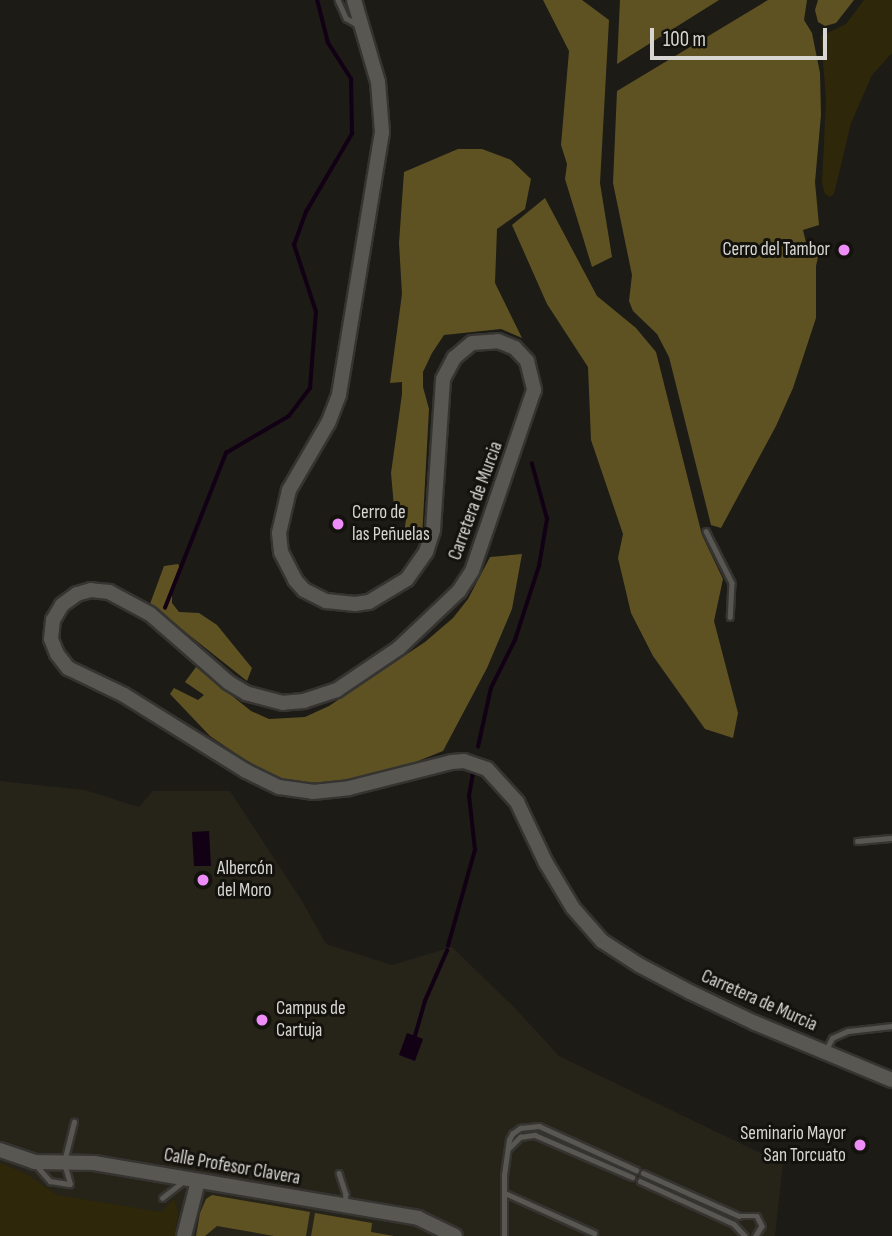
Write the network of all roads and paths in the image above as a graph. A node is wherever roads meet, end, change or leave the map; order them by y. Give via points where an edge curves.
1 (338, 0) edge
2 (354, 0) edge
3 (361, 24) junction
4 (706, 531) dead end
5 (730, 617) dead end
6 (892, 838) edge
7 (858, 841) dead end
8 (892, 1026) edge
9 (825, 1052) junction
10 (892, 1080) edge
11 (74, 1122) dead end
12 (509, 1149) junction
13 (0, 1150) edge
14 (34, 1163) junction
15 (64, 1165) junction
16 (636, 1170) dead end
17 (339, 1173) dead end
18 (643, 1173) dead end
19 (632, 1177) dead end
20 (192, 1180) junction
21 (640, 1181) dead end
22 (505, 1193) junction
23 (162, 1198) dead end
24 (344, 1206) junction
25 (594, 1233) dead end
26 (184, 1236) edge
27 (455, 1236) edge
28 (504, 1236) edge
29 (745, 1236) edge
30 (756, 1236) edge

1 - 3 lane via 346,18
2 - 3 main road, Carretera de Murcia
3 - 9 main road, Carretera de Murcia via 382,106 378,160 339,395 289,490 279,533 281,552 304,590 326,601 369,602 407,579 426,552 433,530 443,379 462,350 489,340 522,354 532,369 534,390 472,571 459,591 399,648 337,690 304,701 283,703 246,693 150,614 109,592 91,590 62,604 53,620 51,639 57,654 68,668 124,695 279,787 313,792 349,788 452,762 487,769 517,802 573,908 602,941 690,992
4 - 5 lane via 732,583
6 - 7 lane
8 - 9 lane via 848,1031 832,1038
9 - 10 main road, Carretera de Murcia
11 - 15 lane
12 - 16 lane via 512,1134 539,1126
12 - 19 lane via 520,1137 535,1135
12 - 22 lane
13 - 14 main road, Calle Profesor Clavera
14 - 15 main road, Calle Profesor Clavera
14 - 15 lane via 50,1181 70,1184
15 - 20 main road, Calle Profesor Clavera via 94,1163
17 - 24 lane via 346,1194
18 - 30 lane via 738,1216 757,1216 762,1226
20 - 23 lane
20 - 24 main road, Calle Profesor Clavera
20 - 26 main road
21 - 29 lane via 734,1224
22 - 25 lane
22 - 28 lane
24 - 27 main road, Calle Profesor Clavera via 418,1218

